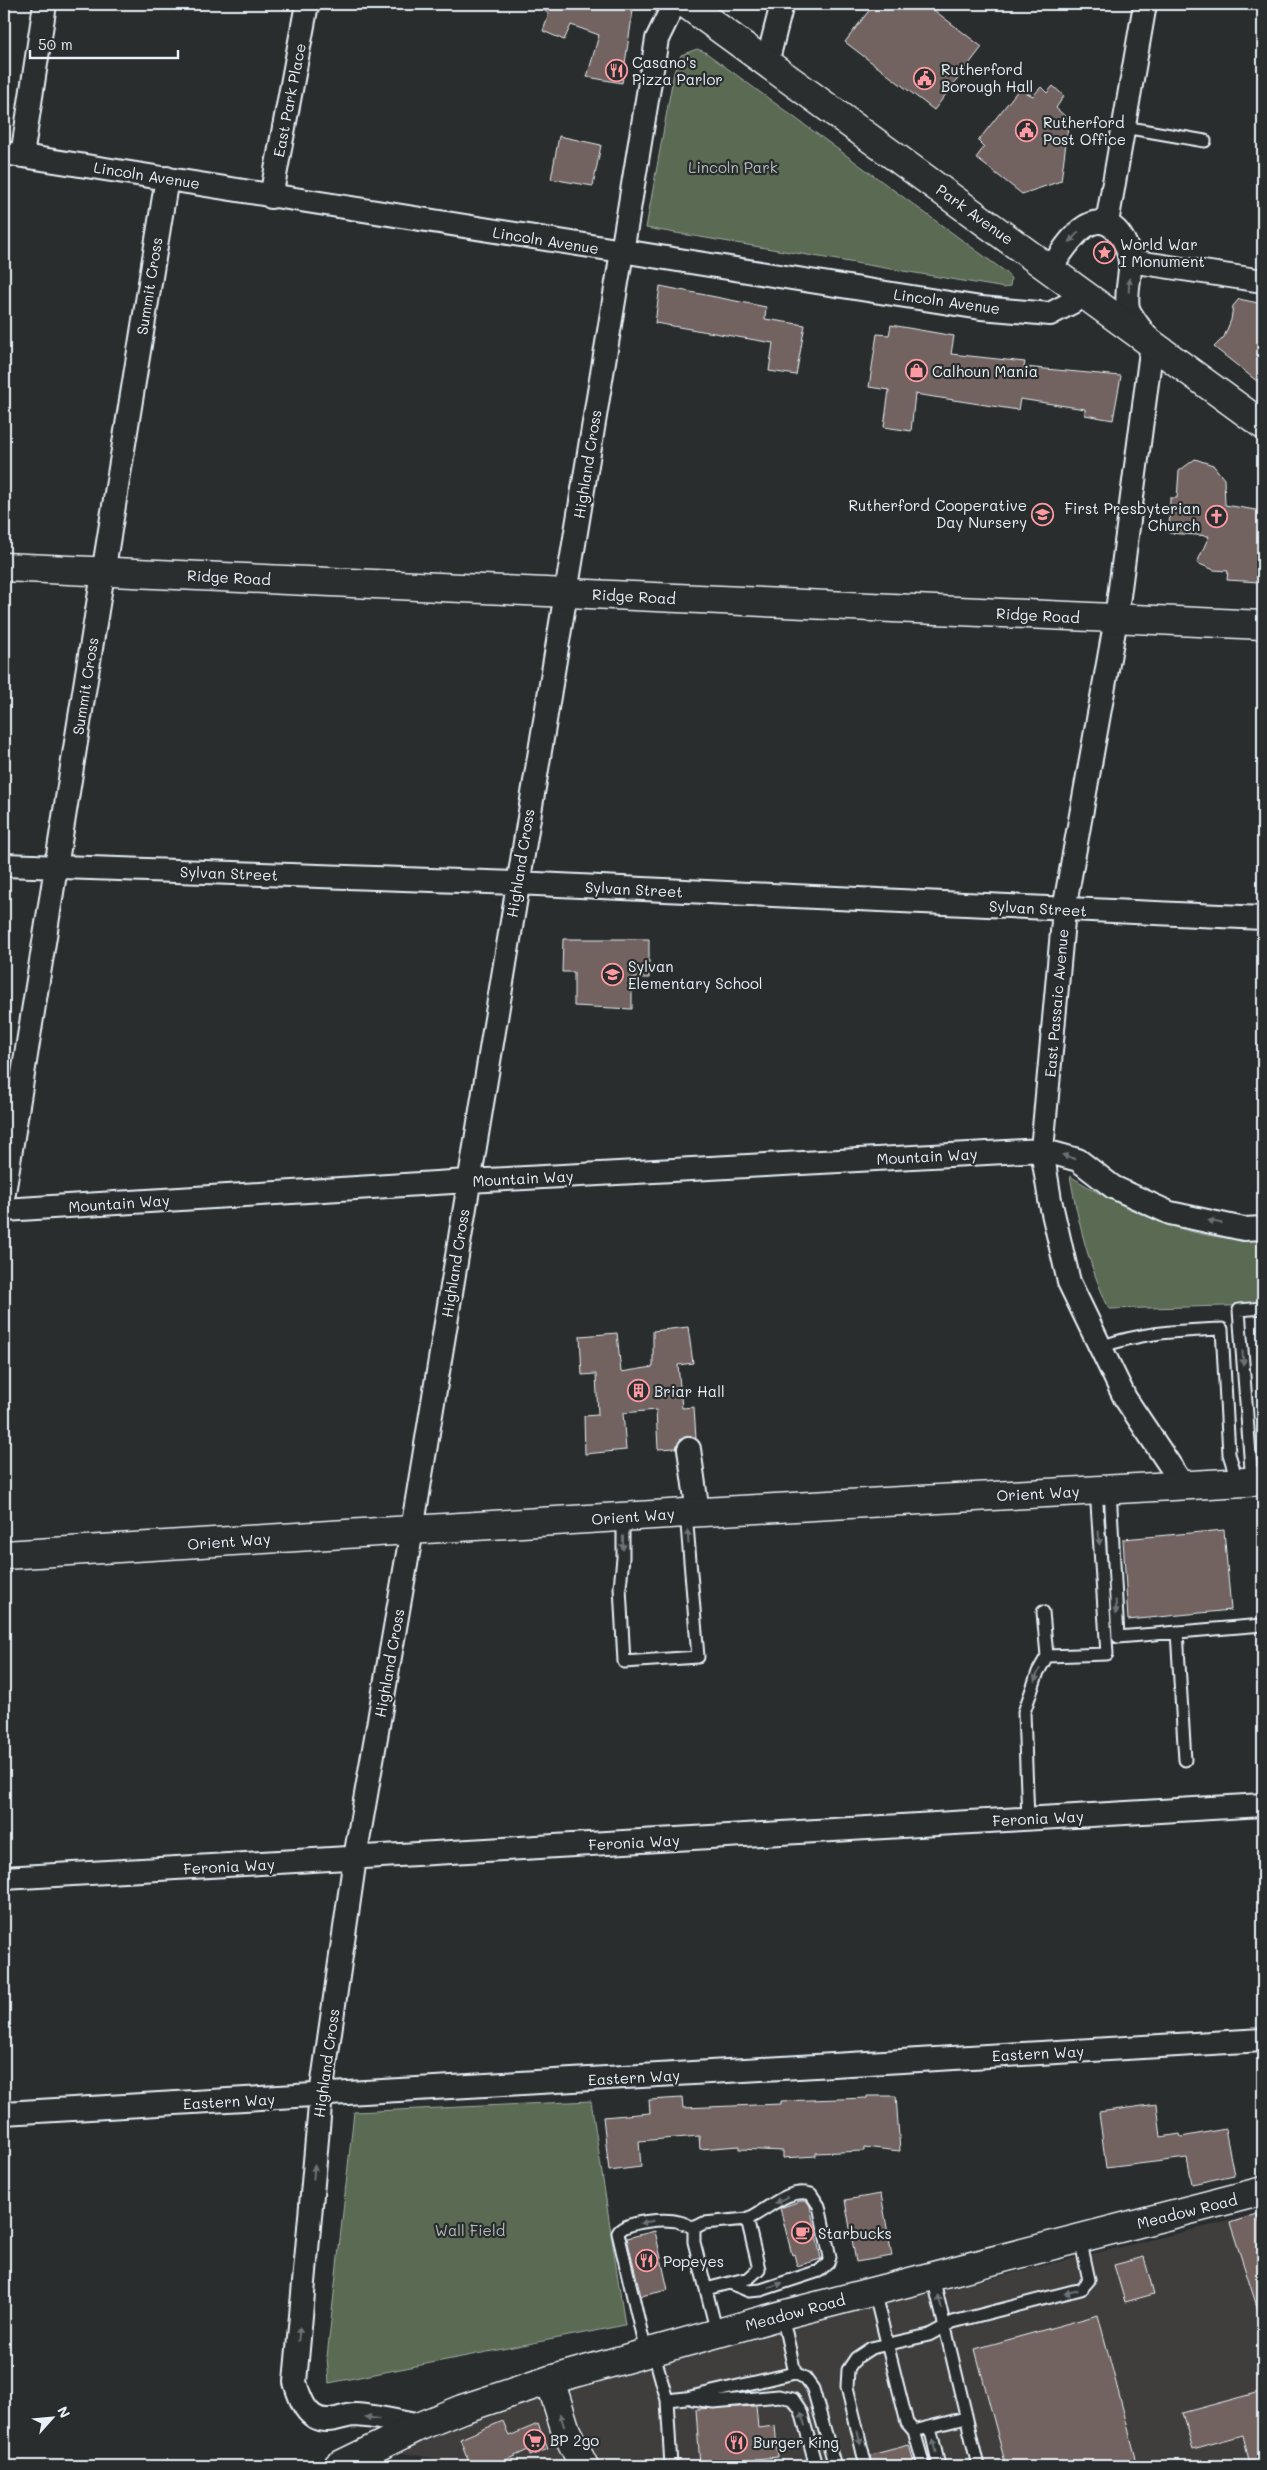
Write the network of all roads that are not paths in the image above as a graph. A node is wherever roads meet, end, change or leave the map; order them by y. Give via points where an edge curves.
1 (45, 4) edge
2 (307, 4) edge
3 (674, 4) edge
4 (686, 4) edge
5 (782, 4) edge
6 (1145, 4) edge
7 (767, 63) junction
8 (1124, 127) junction
9 (1206, 141) dead end
10 (13, 155) edge
11 (167, 178) junction
12 (271, 196) junction
13 (1107, 223) junction
14 (622, 251) junction
15 (1130, 261) junction
16 (1050, 268) junction
17 (1263, 281) edge
18 (1086, 295) junction
19 (1152, 344) junction
20 (1263, 424) edge
21 (4, 567) edge
22 (102, 571) junction
23 (565, 592) junction
24 (1116, 619) junction
25 (1263, 625) edge
26 (4, 865) edge
27 (57, 867) junction
28 (516, 883) junction
29 (1064, 910) junction
30 (1263, 918) edge
31 (1042, 1150) junction
32 (468, 1181) junction
33 (4, 1193) edge
34 (4, 1210) edge
35 (1263, 1228) edge
36 (1263, 1308) edge
37 (1102, 1348) junction
38 (690, 1448) dead end
39 (1253, 1482) edge
40 (1183, 1485) junction
41 (1103, 1489) junction
42 (692, 1513) junction
43 (623, 1518) junction
44 (412, 1530) junction
45 (4, 1555) edge
46 (1043, 1612) dead end
47 (1263, 1625) edge
48 (1177, 1632) junction
49 (1047, 1656) junction
50 (1185, 1760) dead end
51 (1263, 1805) edge
52 (1028, 1819) junction
53 (355, 1858) junction
54 (4, 1878) edge
55 (1263, 2040) edge
56 (321, 2095) junction
57 (4, 2113) edge
58 (1263, 2192) edge
59 (747, 2219) junction
60 (694, 2228) junction
61 (1080, 2238) junction
62 (933, 2277) junction
63 (730, 2283) junction
64 (706, 2289) junction
65 (874, 2292) junction
66 (782, 2316) junction
67 (943, 2327) junction
68 (717, 2333) junction
69 (887, 2344) junction
70 (650, 2351) junction
71 (795, 2372) junction
72 (550, 2380) junction
73 (686, 2398) junction
74 (667, 2400) junction
75 (965, 2418) junction
76 (420, 2426) junction
77 (930, 2426) junction
78 (914, 2431) junction
79 (338, 2466) edge
80 (584, 2466) edge
81 (671, 2466) edge
82 (816, 2466) edge
83 (835, 2466) edge
84 (866, 2466) edge
85 (924, 2466) edge
86 (939, 2466) edge
87 (978, 2466) edge

1 - 10 street
2 - 12 street, East Park Place
3 - 14 street, Highland Cross via 657,40
4 - 7 main road, Park Avenue
5 - 7 street
6 - 8 street
7 - 16 main road, Park Avenue
8 - 9 lane
8 - 13 street
10 - 11 street, Lincoln Avenue
11 - 12 street, Lincoln Avenue
11 - 22 street, Summit Cross
12 - 14 street, Lincoln Avenue
13 - 15 street via 1118,232
13 -> 16 street via 1082,228
14 - 18 street, Lincoln Avenue via 982,308 1050,314
14 - 23 street, Highland Cross
15 - 17 street
19 -> 15 street via 1128,308
16 - 18 main road, Park Avenue
18 - 19 main road, Park Avenue
19 - 20 main road, Park Avenue
19 - 24 street, East Passaic Avenue
21 - 22 main road, Ridge Road
22 - 23 main road, Ridge Road
22 - 27 street, Summit Cross
23 - 24 main road, Ridge Road
23 - 28 street, Highland Cross
24 - 25 main road, Ridge Road
24 - 29 street, East Passaic Avenue
26 - 27 street, Sylvan Street
27 - 28 street, Sylvan Street
27 - 33 street, Summit Cross
28 - 29 street, Sylvan Street
28 - 32 street, Highland Cross
29 - 30 street, Sylvan Street
29 - 31 street, East Passaic Avenue
31 - 32 street, Mountain Way
35 -> 31 street, Mountain Way via 1244,1229 1170,1213 1114,1187 1078,1160
31 - 37 street, East Passaic Avenue via 1069,1282
32 - 34 street, Mountain Way
32 - 44 street, Highland Cross
36 -> 39 lane via 1239,1310
37 - 39 lane via 1123,1339 1160,1332 1222,1329 1229,1454 1235,1473
37 - 40 street, East Passaic Avenue via 1125,1398
38 - 42 street
39 - 40 main road, Orient Way
40 - 41 main road, Orient Way
41 - 42 main road, Orient Way
41 -> 48 lane via 1118,1637
41 -> 49 lane via 1107,1654
42 - 43 main road, Orient Way
43 -> 42 lane via 620,1587 624,1662 698,1657 690,1562
43 - 44 main road, Orient Way
44 - 45 main road, Orient Way
44 - 53 street, Highland Cross
46 - 49 lane
47 - 48 lane
48 - 50 lane
49 -> 52 lane via 1024,1712
51 - 52 street, Feronia Way
52 - 53 street, Feronia Way
53 - 54 street, Feronia Way
53 - 56 street, Highland Cross
55 - 56 street, Eastern Way
56 - 57 street, Eastern Way
76 -> 56 street, Highland Cross via 354,2415 319,2419 306,2410 298,2394 295,2382
58 - 61 main road, Meadow Road
59 - 60 lane via 704,2223
59 - 63 lane via 759,2268 749,2278
63 -> 59 lane via 749,2291 761,2290 819,2271 830,2257 819,2206 811,2194 801,2192 778,2199 766,2210
60 - 64 lane via 694,2242
60 -> 70 lane via 679,2222 658,2220 624,2227 618,2233
61 - 62 main road, Meadow Road
61 -> 67 lane via 1089,2280 1081,2289
62 - 65 main road, Meadow Road
67 -> 62 lane via 943,2314
63 - 64 lane
64 - 68 lane
65 - 66 main road, Meadow Road
65 - 69 lane
66 - 68 main road, Meadow Road
66 - 71 lane
67 - 69 lane via 929,2335
67 - 75 lane
68 - 70 main road, Meadow Road
69 - 78 lane via 907,2423
69 -> 84 lane via 871,2348 856,2358 848,2370 847,2386
70 - 72 main road, Meadow Road
70 - 74 lane
71 - 73 lane
71 - 83 lane via 805,2378 813,2390
72 - 76 main road, Meadow Road
80 -> 72 main road via 566,2431
73 - 74 lane
82 -> 73 lane via 803,2418 793,2399 779,2396 714,2402
74 - 81 lane
75 - 77 lane
75 - 87 lane
76 - 79 main road, Meadow Road
77 - 78 lane
86 -> 77 lane
78 - 85 lane

